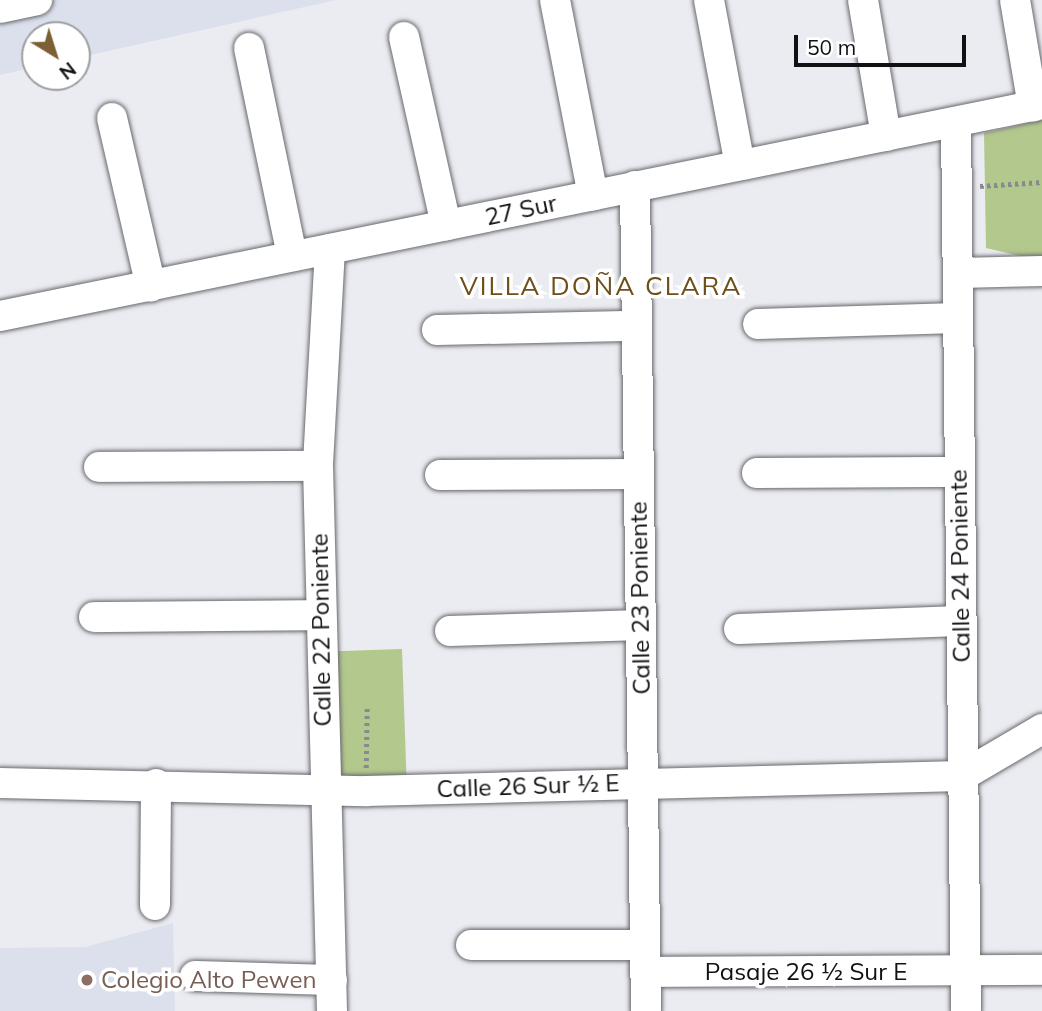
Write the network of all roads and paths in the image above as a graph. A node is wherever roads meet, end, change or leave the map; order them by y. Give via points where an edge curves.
1 (37, 0) edge
2 (555, 0) edge
3 (709, 0) edge
4 (863, 0) edge
5 (1015, 0) edge
6 (0, 8) edge
7 (404, 37) dead end
8 (249, 48) dead end
9 (1037, 105) edge
10 (112, 118) dead end
11 (956, 122) junction
12 (886, 135) junction
13 (740, 165) junction
14 (1042, 182) edge
15 (635, 186) junction
16 (957, 188) junction
17 (593, 195) junction
18 (446, 225) junction
19 (330, 249) junction
20 (292, 256) junction
21 (1042, 271) edge
22 (959, 273) junction
23 (151, 287) junction
24 (0, 316) edge
25 (957, 318) junction
26 (758, 324) dead end
27 (636, 326) junction
28 (437, 330) dead end
29 (318, 466) junction
30 (99, 467) dead end
31 (959, 472) junction
32 (757, 473) dead end
33 (639, 474) junction
34 (440, 475) dead end
35 (320, 615) junction
36 (94, 617) dead end
37 (961, 621) junction
38 (640, 625) junction
39 (739, 629) dead end
40 (450, 631) dead end
41 (367, 706) dead end
42 (1042, 729) edge
43 (962, 776) junction
44 (0, 783) edge
45 (643, 783) junction
46 (156, 784) junction
47 (326, 790) junction
48 (366, 791) junction
49 (155, 905) dead end
50 (471, 945) dead end
51 (645, 958) junction
52 (1042, 970) edge
53 (966, 972) junction
54 (195, 976) dead end
55 (332, 980) junction
56 (332, 1011) edge
57 (646, 1011) edge
58 (966, 1011) edge

1 - 6 street
2 - 17 street
3 - 13 street
4 - 12 street
5 - 9 street
7 - 18 street
8 - 20 street
9 - 11 street, 27 Sur
10 - 23 street
11 - 12 street, 27 Sur
11 - 16 street, Calle 24 Poniente
12 - 13 street, 27 Sur
13 - 15 street, 27 Sur
14 - 16 path
15 - 17 street, 27 Sur
15 - 27 street, Calle 23 Poniente
16 - 22 street, Calle 24 Poniente
17 - 18 street, 27 Sur
18 - 19 street, 27 Sur
19 - 20 street, 27 Sur
19 - 29 street, Calle 22 Poniente
20 - 23 street, 27 Sur
21 - 22 street
22 - 25 street, Calle 24 Poniente
23 - 24 street, 27 Sur
25 - 26 street
25 - 31 street, Calle 24 Poniente
27 - 28 street
27 - 33 street, Calle 23 Poniente
29 - 30 street
29 - 35 street, Calle 22 Poniente
31 - 32 street
31 - 37 street, Calle 24 Poniente
33 - 34 street
33 - 38 street, Calle 23 Poniente
35 - 36 street
35 - 47 street, Calle 22 Poniente
37 - 39 street
37 - 43 street, Calle 24 Poniente
38 - 40 street
38 - 45 street, Calle 23 Poniente
41 - 48 path
42 - 43 street, Calle 26 Sur ½ E
43 - 45 street, Calle 26 Sur ½ E
43 - 53 street, Calle 24 Poniente
44 - 46 street, Calle 26 Sur ½ E
45 - 48 street, Calle 26 Sur ½ E
45 - 51 street, Calle 23 Poniente
46 - 47 street, Calle 26 Sur ½ E
46 - 49 street
47 - 48 street, Calle 26 Sur ½ E
47 - 55 street, Calle 22 Poniente
50 - 51 street, Pasaje 26 ½ Sur E
51 - 53 street, Pasaje 26 ½ Sur E
51 - 57 street, Calle 23 Poniente
52 - 53 street, Pasaje 26 ½ Sur E
53 - 58 street, Calle 24 Poniente
54 - 55 street
55 - 56 street, Calle 22 Poniente

